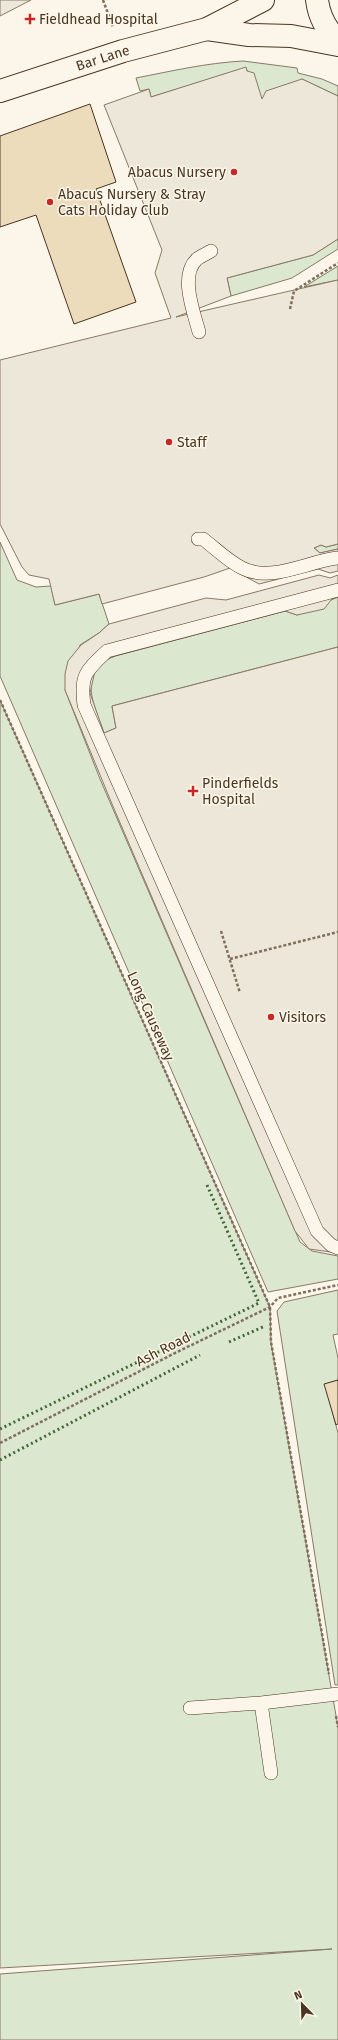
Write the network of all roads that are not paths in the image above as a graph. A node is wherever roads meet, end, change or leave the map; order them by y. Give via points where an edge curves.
1 (263, 0) edge
2 (317, 0) edge
3 (208, 29) junction
4 (338, 40) edge
5 (338, 45) edge
6 (0, 91) edge
7 (211, 251) dead end
8 (199, 332) dead end
9 (198, 539) dead end
10 (338, 558) edge
11 (338, 590) edge
12 (338, 1248) edge
13 (335, 1694) edge
14 (261, 1703) junction
15 (190, 1708) dead end
16 (270, 1773) dead end

1 - 3 main road, Bar Lane
2 - 4 main road via 322,18
3 - 5 main road, Bar Lane via 249,35 291,36
3 - 6 main road, Bar Lane via 122,51
7 - 8 lane via 196,260 189,273 189,294
9 - 10 lane via 203,539 243,568 267,574 324,559
11 - 12 lane via 107,651 87,670 82,688 84,704 317,1231 331,1245
13 - 14 lane
14 - 15 lane
14 - 16 lane

